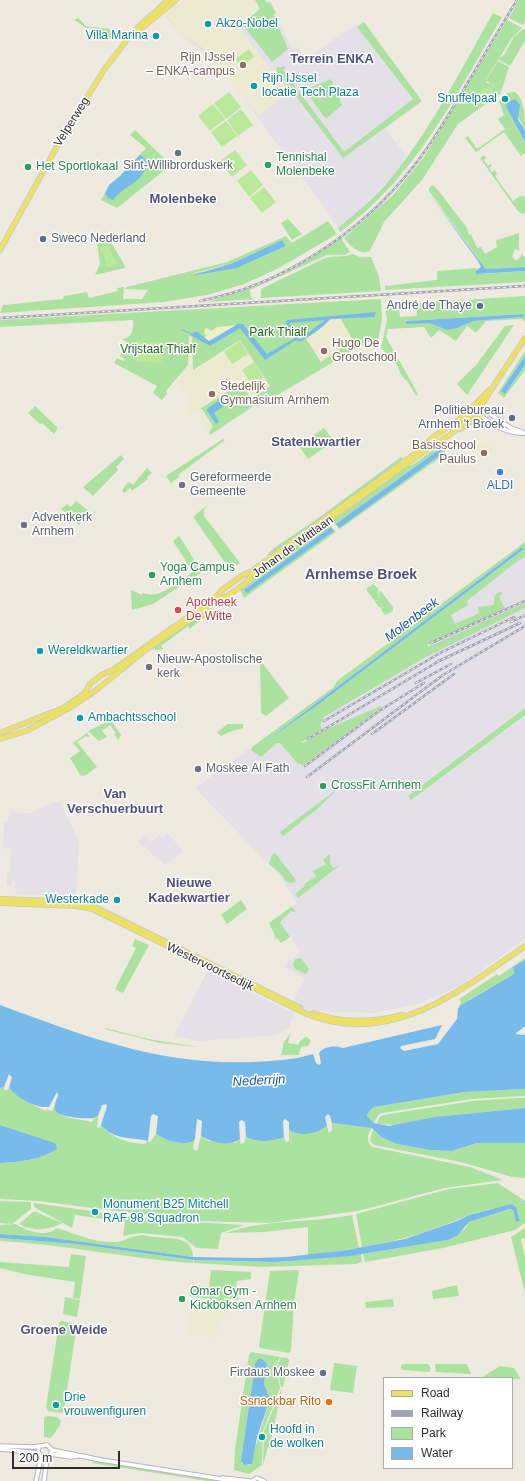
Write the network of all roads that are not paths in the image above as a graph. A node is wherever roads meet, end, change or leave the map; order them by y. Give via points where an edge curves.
1 (168, 0) edge
2 (176, 0) edge
3 (127, 41) junction
4 (0, 250) edge
5 (525, 338) edge
6 (493, 386) junction
7 (475, 406) junction
8 (479, 409) junction
9 (481, 415) junction
10 (442, 430) junction
11 (455, 430) junction
12 (433, 436) junction
13 (447, 437) junction
14 (438, 443) junction
15 (238, 578) junction
16 (243, 585) junction
17 (226, 587) junction
18 (230, 594) junction
19 (107, 673) junction
20 (110, 679) junction
21 (90, 684) junction
22 (95, 691) junction
23 (31, 721) junction
24 (20, 724) junction
25 (32, 727) junction
26 (23, 732) junction
27 (0, 733) edge
28 (0, 739) edge
29 (0, 899) edge
30 (0, 903) edge
31 (525, 946) edge
32 (419, 1011) junction
33 (0, 1446) edge
34 (39, 1447) junction
35 (0, 1449) edge
36 (51, 1452) junction
37 (40, 1455) junction
38 (48, 1458) junction
39 (214, 1478) junction
40 (36, 1481) edge
41 (44, 1481) edge
42 (222, 1481) edge
43 (234, 1481) edge
44 (251, 1481) edge
45 (264, 1481) edge

1 - 3 main road, Velperweg via 133,32
2 - 3 main road, Velperweg
3 - 4 main road, Velperweg via 104,70 60,141
5 - 6 main road
6 - 7 main road, Johan de Wittlaan
6 - 8 main road, Johan de Wittlaan
7 - 8 street
7 - 10 main road, Johan de Wittlaan
8 - 9 street
8 - 9 street via 511,428 525,433 509,432
8 - 11 main road, Johan de Wittlaan
9 - 11 main road
10 - 12 main road, Johan de Wittlaan
10 - 13 main road via 447,432
11 - 13 main road, Johan de Wittlaan
12 - 14 main road via 434,441
12 - 15 main road, Johan de Wittlaan via 422,449 252,571
13 - 14 main road, Johan de Wittlaan
14 - 16 main road, Johan de Wittlaan via 252,575
15 - 16 main road via 243,581
15 - 17 main road, Johan de Wittlaan
16 - 18 main road, Johan de Wittlaan
17 - 18 main road via 226,593
17 - 19 main road, Johan de Wittlaan via 216,597
18 - 20 main road, Johan de Wittlaan via 148,648
19 - 20 main road
19 - 21 main road, Johan de Wittlaan
20 - 22 main road, Johan de Wittlaan
21 - 22 main road via 91,691
21 - 23 main road, Johan de Wittlaan via 76,700 54,713
22 - 25 main road, Johan de Wittlaan
23 - 24 main road, Johan de Wittlaan
23 - 25 main road
24 - 26 main road via 19,729
24 - 27 main road, Johan de Wittlaan
25 - 26 main road, Johan de Wittlaan
26 - 28 main road, Johan de Wittlaan
29 - 32 main road, Westervoortsedijk via 80,902 95,907 304,1010 324,1016 346,1020 374,1020
30 - 32 main road, Westervoortsedijk via 92,909 307,1014 329,1022 379,1023 402,1019
31 - 32 main road, Westervoortsedijk via 450,997
33 - 34 street
34 - 36 street via 47,1445
34 - 37 street
35 - 37 street
36 - 38 street
36 - 39 street
37 - 38 street
37 - 40 street
38 - 41 street
39 - 42 street
39 - 44 street
42 - 43 street
44 - 45 street via 257,1478

